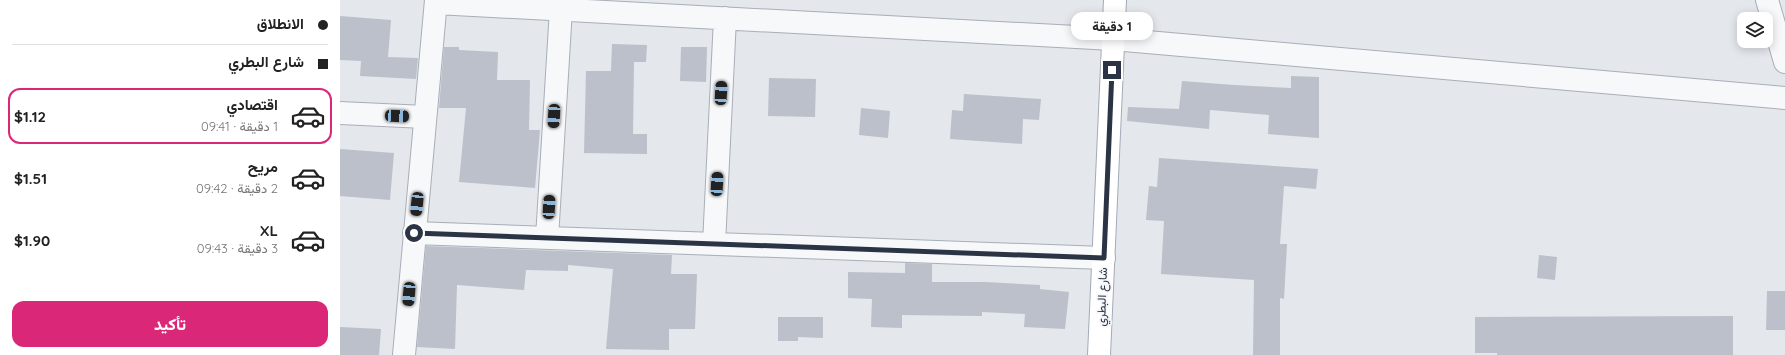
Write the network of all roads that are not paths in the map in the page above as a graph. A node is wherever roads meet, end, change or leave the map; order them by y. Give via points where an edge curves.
1 (1115, 0) edge
2 (1767, 0) edge
3 (436, 1) edge
4 (561, 9) junction
5 (725, 18) junction
6 (1781, 35) edge
7 (1113, 38) junction
8 (1785, 62) edge
9 (1785, 98) edge
10 (340, 113) edge
11 (425, 117) junction
12 (414, 233) junction
13 (547, 238) junction
14 (714, 244) junction
15 (1104, 258) junction
16 (404, 355) edge
17 (1099, 355) edge

1 - 7 main road, شارع البطري
2 - 6 street
3 - 4 street
3 - 11 street
4 - 5 street
4 - 13 street
5 - 7 street
5 - 14 street
6 - 8 street
7 - 9 street
7 - 15 main road, شارع البطري
10 - 11 street
11 - 12 street
12 - 13 street
12 - 16 street
13 - 14 street
14 - 15 street
15 - 17 main road, شارع البطري

